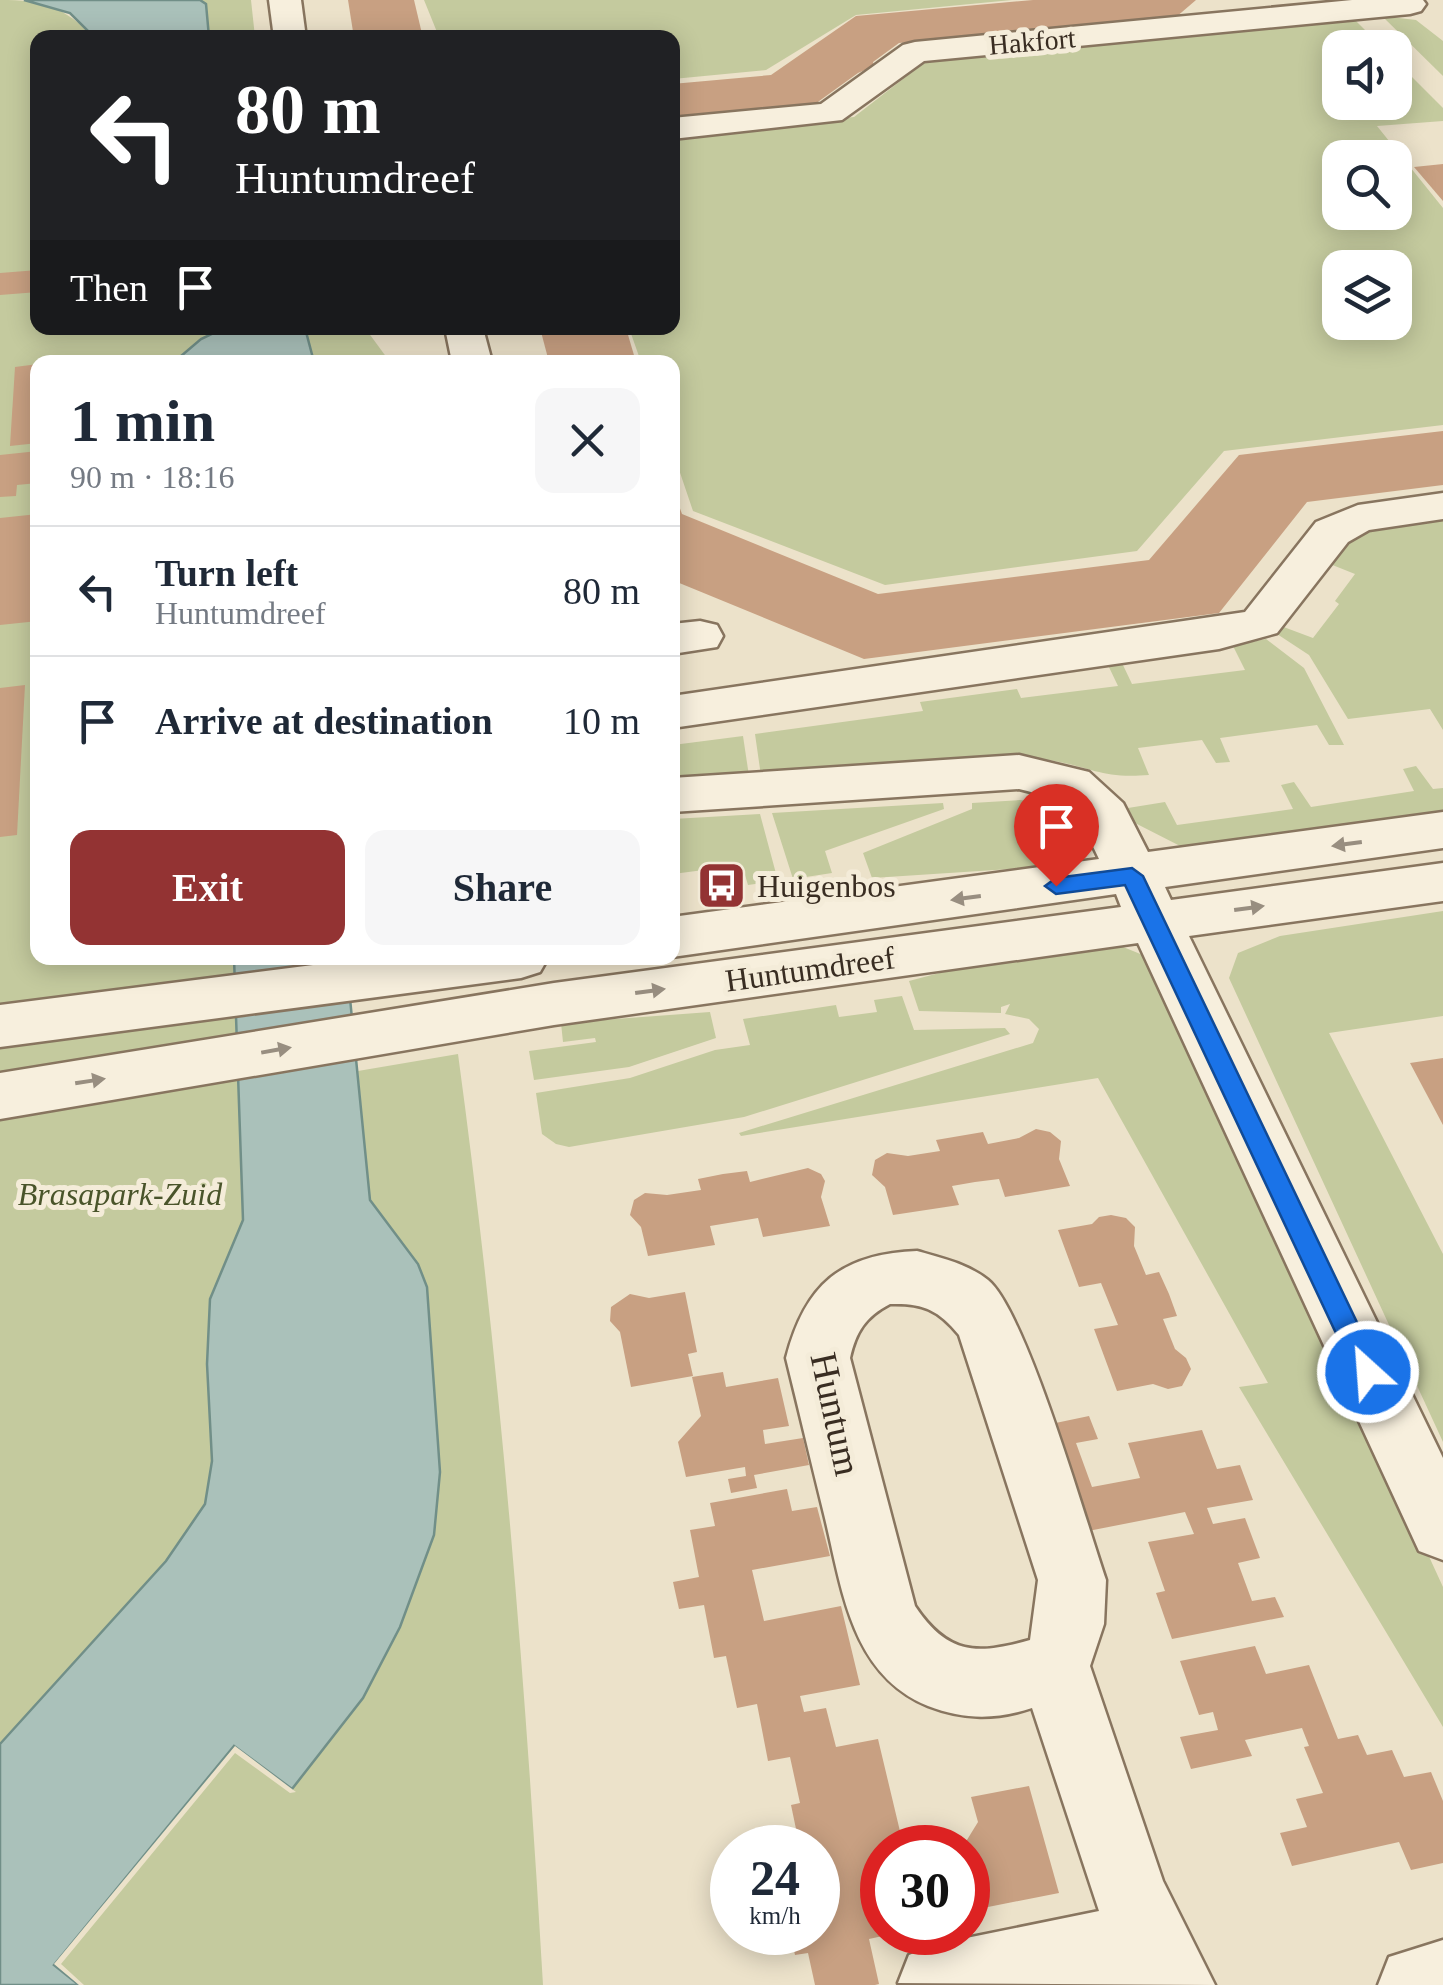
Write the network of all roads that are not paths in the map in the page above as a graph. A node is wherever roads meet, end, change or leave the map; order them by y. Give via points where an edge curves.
1 (285, 0) edge
2 (1415, 8) edge
3 (289, 30) edge
4 (680, 128) edge
5 (1443, 506) edge
6 (680, 711) edge
7 (680, 794) edge
8 (1443, 830) edge
9 (1443, 882) edge
10 (1142, 899) junction
11 (680, 937) edge
12 (466, 965) edge
13 (0, 1026) edge
14 (0, 1096) edge
15 (1443, 1529) edge
16 (1054, 1664) junction
17 (1164, 1962) edge
18 (1443, 1978) edge
19 (937, 1982) dead end
20 (1417, 1985) edge

1 - 3 street
2 - 4 street, Hakfort via 915,52 830,113
5 - 6 street via 1358,518 1332,532 1261,624
7 - 10 street via 1019,772 1071,784 1106,816
8 -> 10 street, Huntumdreef
10 -> 9 street, Huntumdreef
10 -> 11 street, Huntumdreef
14 -> 10 street, Huntumdreef
10 - 15 street
12 - 13 street
16 - 16 street, Huntum via 1025,1677 956,1682 922,1669 899,1648 884,1619 818,1358 825,1323 850,1292 924,1279 951,1285 975,1302 1072,1580 1072,1616
16 - 17 street via 1131,1897
17 - 19 street
18 - 20 street

